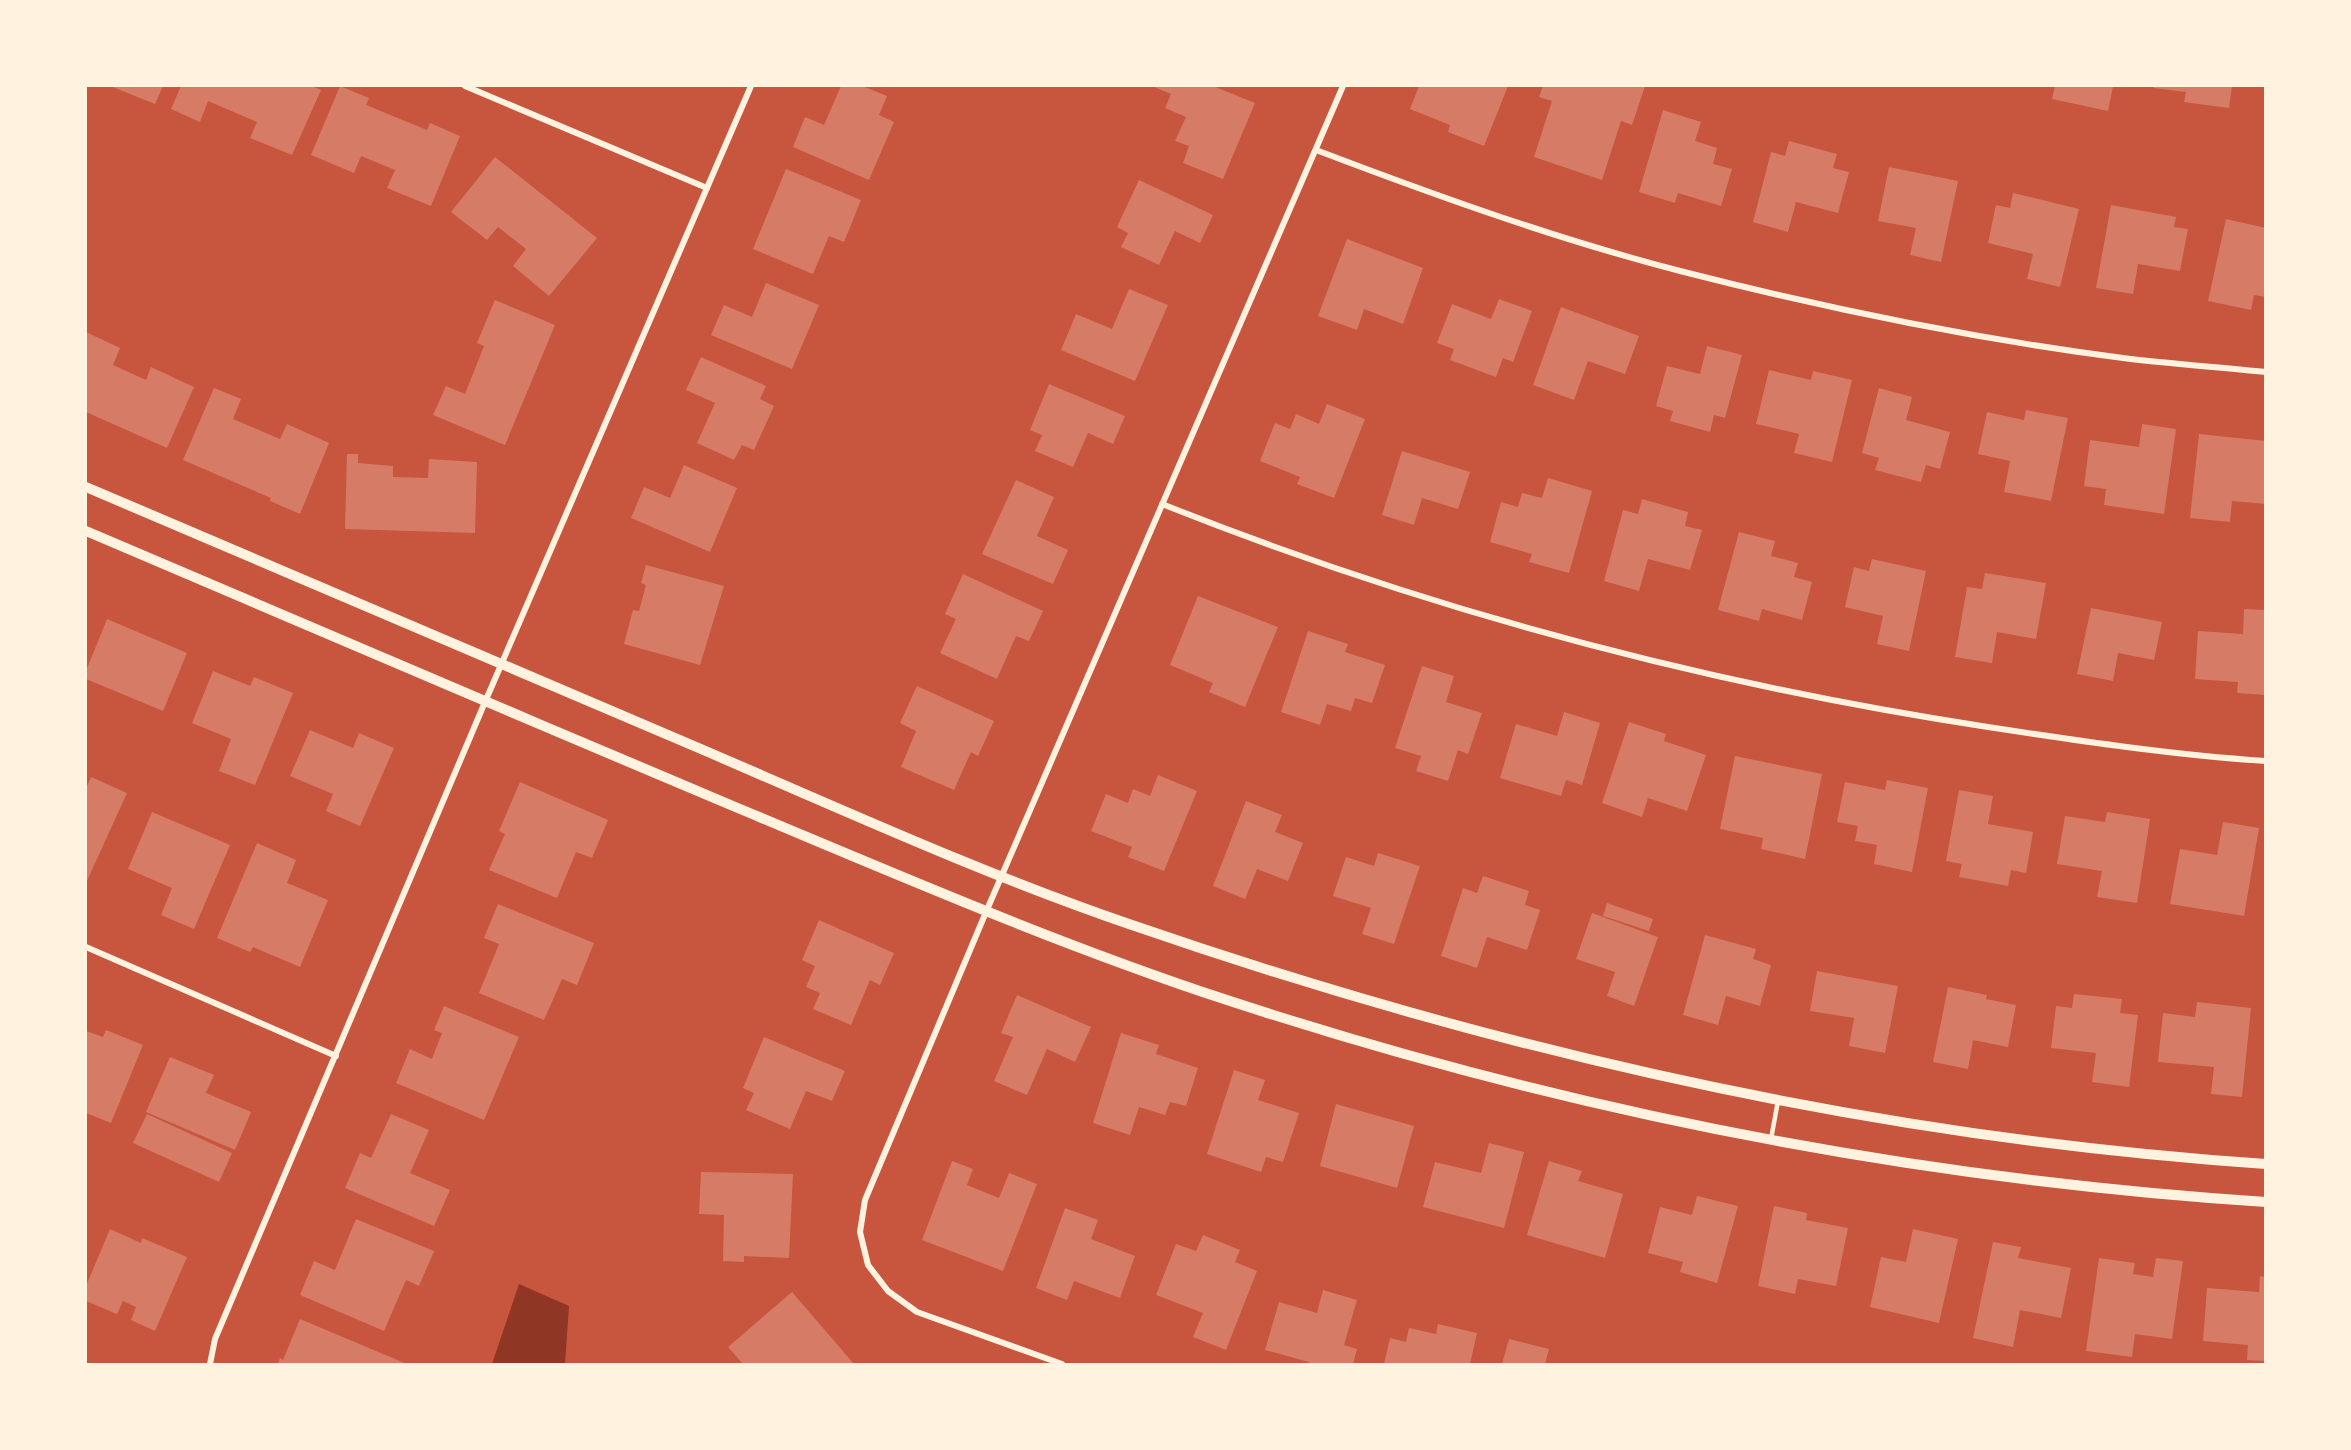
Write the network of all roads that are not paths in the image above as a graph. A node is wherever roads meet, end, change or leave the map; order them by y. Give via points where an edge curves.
1 (465, 86) edge
2 (751, 86) edge
3 (1343, 86) edge
4 (1316, 150) junction
5 (706, 188) junction
6 (2265, 372) edge
7 (86, 487) edge
8 (1162, 504) junction
9 (86, 531) edge
10 (501, 664) junction
11 (484, 702) junction
12 (2265, 761) edge
13 (1003, 876) junction
14 (986, 912) junction
15 (86, 947) edge
16 (336, 1056) junction
17 (1778, 1101) junction
18 (1771, 1139) junction
19 (2265, 1164) edge
20 (2265, 1202) edge
21 (210, 1365) edge
22 (1062, 1365) edge

1 - 5 street
2 - 5 street
3 - 4 street
4 - 6 street via 1438,196 1683,272 1951,331 2124,358
4 - 8 street
5 - 10 street
7 - 10 street
8 - 12 street via 1330,568 1457,608 1719,676 1925,718 2069,740
8 - 13 street
9 - 11 street
10 - 11 street
10 - 13 street
11 - 14 street
11 - 16 street
13 - 14 street
13 - 17 street via 1179,941 1432,1020 1578,1058
14 - 18 street via 1225,999 1367,1042 1503,1080
14 - 22 street via 865,1200 860,1232 868,1265 888,1292 917,1312
15 - 16 street
16 - 21 street via 215,1339
17 - 18 lane
17 - 19 street via 2027,1141
18 - 20 street via 2010,1178

